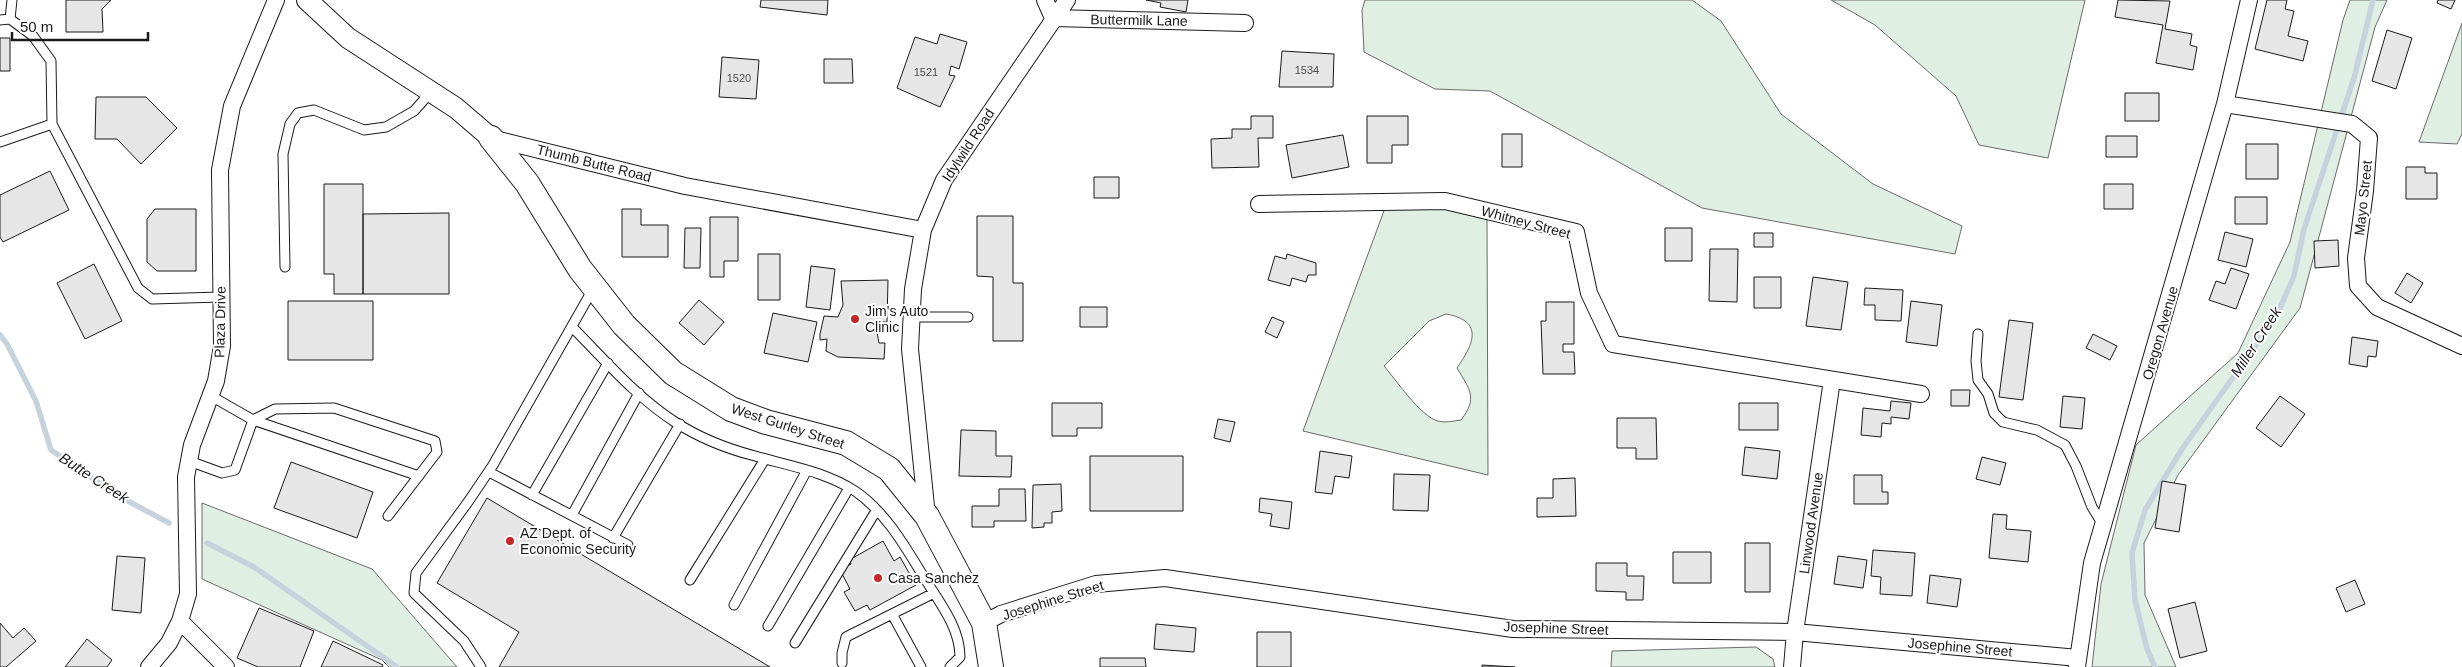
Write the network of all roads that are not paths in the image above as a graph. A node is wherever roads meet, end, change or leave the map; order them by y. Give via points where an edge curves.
1 (12, 0) edge
2 (276, 0) edge
3 (307, 0) edge
4 (1045, 0) edge
5 (1067, 0) edge
6 (2249, 0) edge
7 (1053, 18) junction
8 (10, 19) junction
9 (0, 20) edge
10 (1245, 23) dead end
11 (431, 92) junction
12 (2225, 104) junction
13 (52, 124) junction
14 (491, 138) junction
15 (0, 142) edge
16 (1259, 204) dead end
17 (923, 230) junction
18 (285, 267) dead end
19 (594, 287) junction
20 (221, 297) junction
21 (911, 316) junction
22 (968, 317) dead end
23 (572, 327) junction
24 (1978, 334) dead end
25 (2462, 346) edge
26 (608, 363) junction
27 (1832, 380) junction
28 (639, 393) junction
29 (1920, 394) dead end
30 (211, 396) junction
31 (253, 420) junction
32 (680, 424) junction
33 (765, 459) junction
34 (189, 461) junction
35 (807, 470) junction
36 (489, 472) junction
37 (418, 476) junction
38 (849, 488) junction
39 (532, 494) junction
40 (876, 510) junction
41 (572, 515) junction
42 (388, 516) dead end
43 (927, 516) junction
44 (2104, 525) junction
45 (613, 538) junction
46 (628, 545) dead end
47 (690, 580) dead end
48 (934, 593) junction
49 (734, 605) dead end
50 (892, 614) junction
51 (180, 621) junction
52 (984, 623) junction
53 (768, 626) dead end
54 (1795, 632) junction
55 (796, 643) dead end
56 (2078, 663) edge
57 (842, 664) dead end
58 (149, 667) edge
59 (226, 667) edge
60 (480, 667) edge
61 (921, 667) edge
62 (950, 667) edge
63 (992, 667) edge
64 (1792, 667) edge

1 - 8 lane
2 - 20 street, Plaza Drive via 232,106 220,170
3 - 11 street, Thumb Butte Road via 348,38
4 - 7 street
5 - 7 street, Idylwild Road
6 - 12 street, Oregon Avenue
7 - 10 street, Buttermilk Lane
7 - 17 street, Idylwild Road via 944,180
8 - 9 lane
8 - 13 lane via 33,36 51,61
11 - 14 street, Thumb Butte Road via 456,108
11 - 18 lane via 414,111 386,127 364,130 314,110 298,112 290,124 283,154
12 - 25 street, Mayo Street via 2352,124 2368,138 2356,258 2358,286 2377,307
12 - 44 street, Oregon Avenue
13 - 15 lane
13 - 20 lane via 138,288 152,298
14 - 17 street, Thumb Butte Road via 685,186
14 - 19 main road, West Gurley Street via 527,183 580,270
16 - 27 street, Whitney Street via 1445,201 1576,232 1589,293 1613,344
17 - 21 street, Idylwild Road via 912,289
19 - 23 lane
19 - 43 main road, West Gurley Street via 624,325 673,373 731,409 766,422 846,443 889,469
20 - 30 street, Plaza Drive via 222,346
21 - 22 lane
21 - 43 street, Idylwild Road via 910,349
23 - 26 lane
23 - 36 lane
24 - 44 lane via 1978,380 1988,394 1994,413 2003,422 2037,430 2064,445 2092,507
26 - 28 lane
26 - 39 lane
27 - 29 street, Whitney Street
27 - 54 street, Linwood Avenue
28 - 32 lane
28 - 41 lane
30 - 31 lane
30 - 34 street, Plaza Drive
31 - 34 lane via 235,470 222,473
31 - 37 lane
31 - 37 lane via 275,409 334,408 435,441 437,452
32 - 33 lane via 715,442
32 - 45 lane
33 - 35 lane
33 - 47 lane
34 - 51 street, Plaza Drive via 186,477 188,594
35 - 38 lane
35 - 49 lane
36 - 39 lane
36 - 60 lane via 416,573 414,593 464,642
37 - 42 lane
38 - 40 lane
38 - 53 lane
39 - 41 lane
40 - 48 lane
40 - 55 lane
41 - 45 lane
43 - 52 main road, West Gurley Street
44 - 56 street, Oregon Avenue via 2092,563
45 - 46 lane
48 - 50 lane
48 - 62 lane via 960,644 960,657
50 - 57 lane via 846,638
50 - 61 lane
51 - 58 street, Plaza Drive via 169,643
51 - 59 street
52 - 54 street, Josephine Street via 1002,614 1096,584 1164,578 1513,629
52 - 63 main road, West Gurley Street
54 - 56 street, Josephine Street
54 - 64 street, Linwood Avenue

